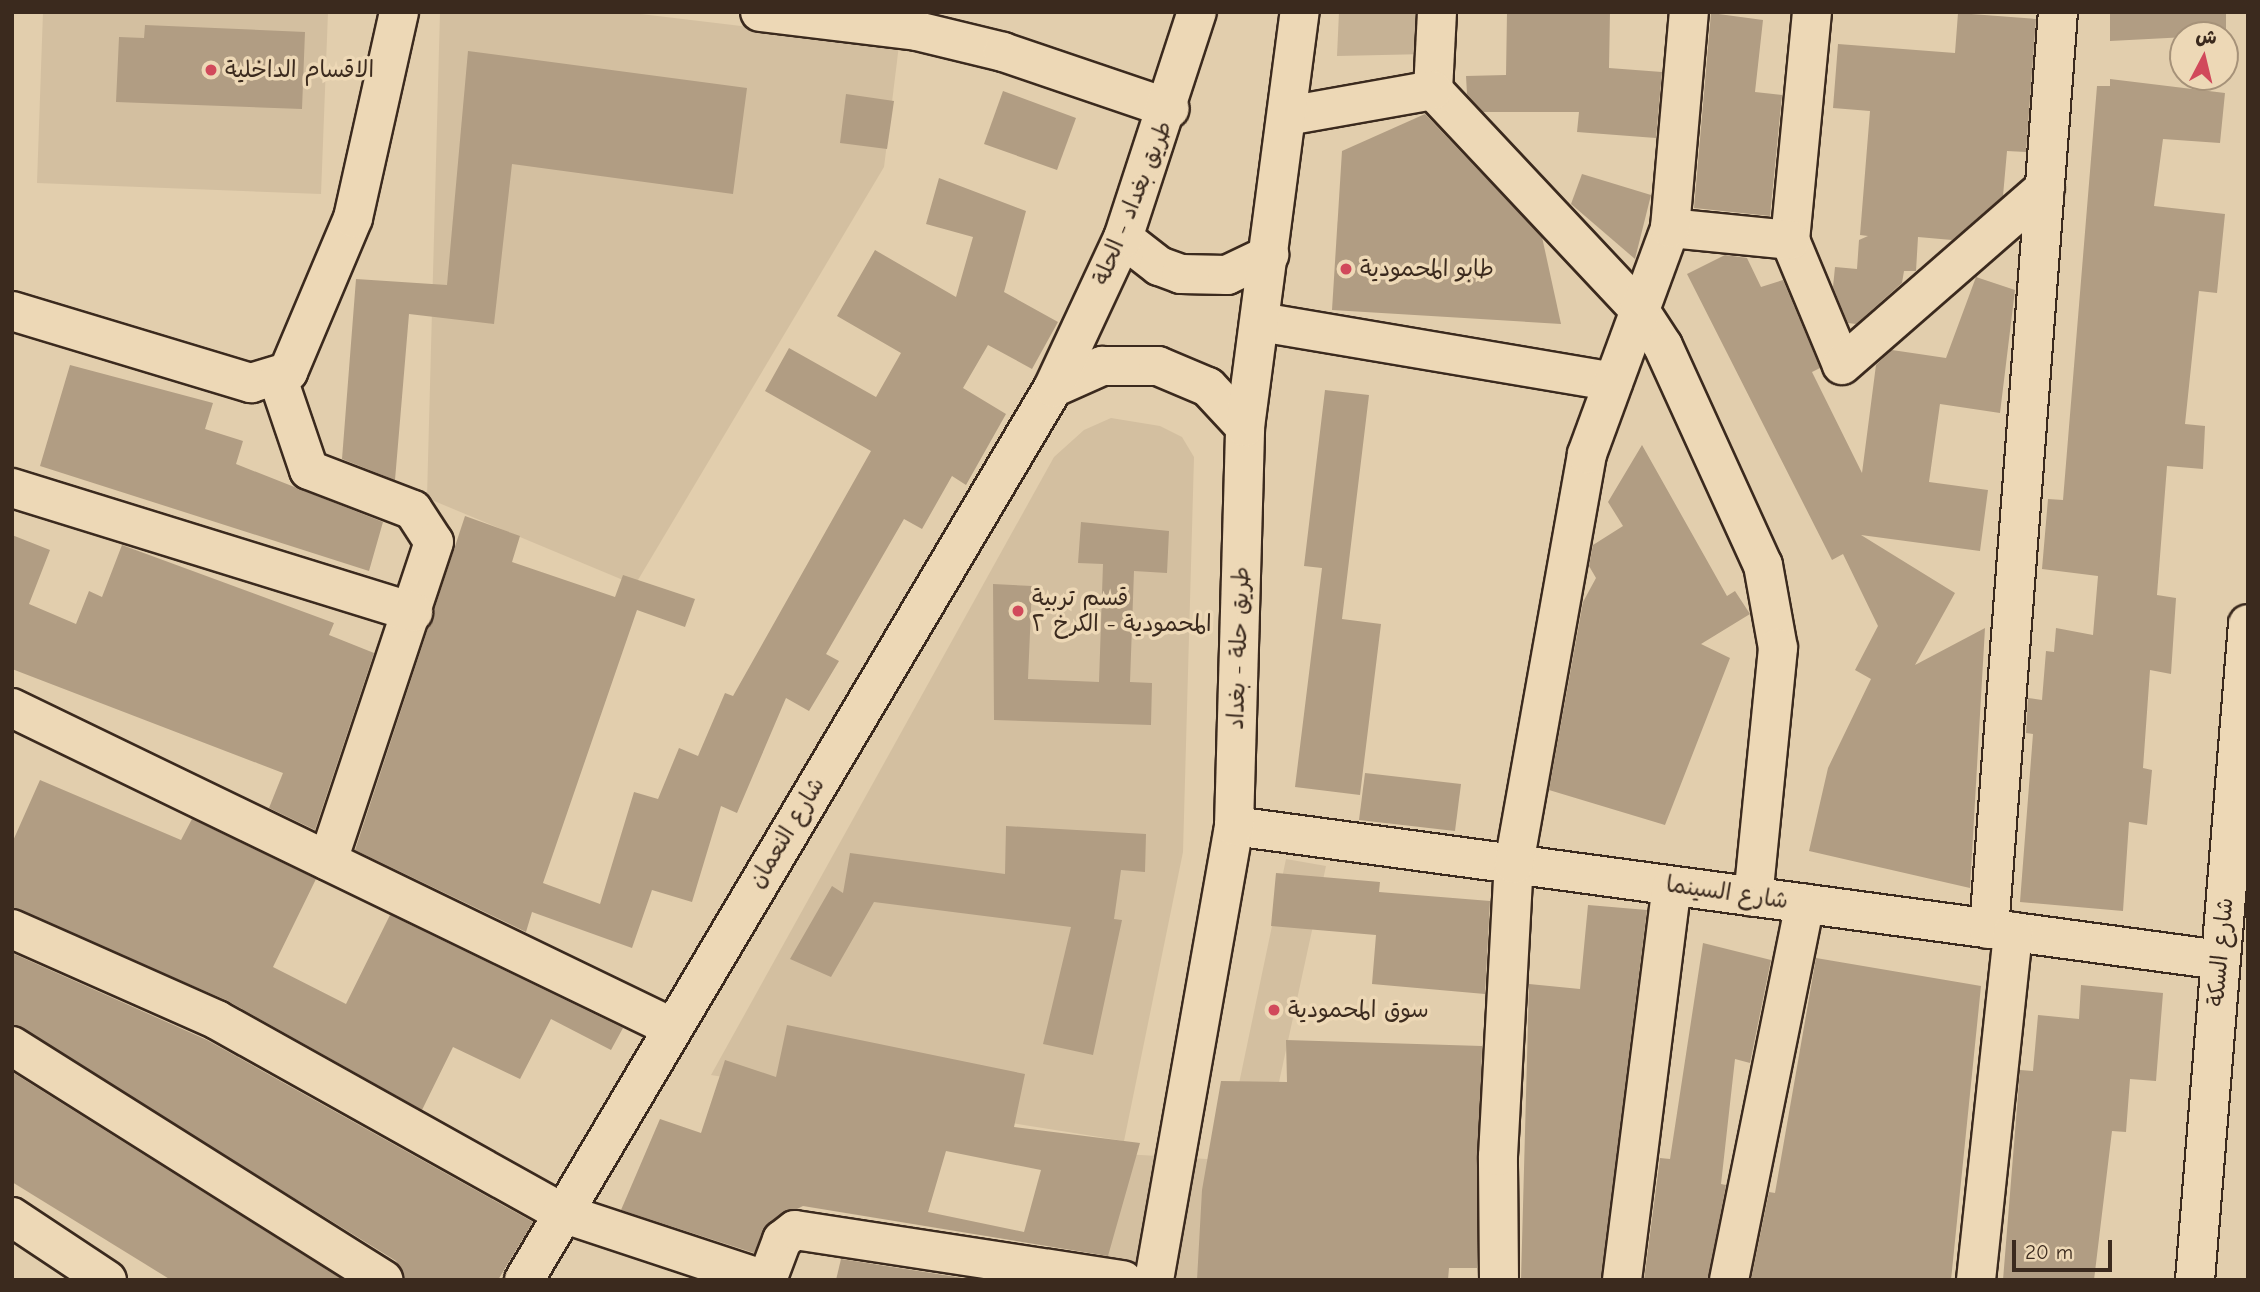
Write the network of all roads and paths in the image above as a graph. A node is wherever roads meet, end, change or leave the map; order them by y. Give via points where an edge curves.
1 (399, 12) edge
2 (760, 12) edge
3 (1197, 12) edge
4 (1300, 12) edge
5 (1437, 12) edge
6 (1689, 12) edge
7 (1812, 12) edge
8 (2058, 12) edge
9 (1433, 90) junction
10 (1170, 109) junction
11 (1287, 116) junction
12 (2045, 188) junction
13 (1670, 228) junction
14 (1123, 237) junction
15 (1790, 240) junction
16 (1269, 256) junction
17 (1639, 309) junction
18 (12, 312) edge
19 (1260, 322) junction
20 (278, 379) junction
21 (1613, 382) junction
22 (1052, 388) junction
23 (1245, 427) junction
24 (12, 488) edge
25 (413, 612) junction
26 (2248, 624) edge
27 (12, 708) edge
28 (1234, 827) junction
29 (328, 861) junction
30 (1514, 864) junction
31 (1672, 886) junction
32 (1753, 897) junction
33 (1805, 904) junction
34 (12, 929) edge
35 (2001, 930) junction
36 (2220, 960) junction
37 (671, 1027) junction
38 (12, 1046) edge
39 (562, 1213) junction
40 (12, 1217) edge
41 (107, 1280) edge
42 (384, 1280) edge
43 (524, 1280) edge
44 (765, 1280) edge
45 (1123, 1280) edge
46 (1154, 1280) edge
47 (1499, 1280) edge
48 (1622, 1280) edge
49 (1729, 1280) edge
50 (1976, 1280) edge
51 (2194, 1280) edge

1 - 20 street via 353,218 300,353
2 - 10 street via 917,31 1003,52
3 - 10 street, طريق بغداد - الحلة
4 - 11 street, طريق حلة - بغداد
5 - 9 street
6 - 13 street
7 - 15 street
8 - 12 street
9 - 11 street
9 - 17 street
10 - 14 street, طريق بغداد - الحلة
11 - 16 street, طريق حلة - بغداد
12 - 15 street via 1842,365
12 - 35 street
13 - 15 street
13 - 17 street via 1660,269
14 - 16 street via 1158,266 1181,274 1227,275
14 - 22 street, طريق بغداد - الحلة
16 - 19 street, طريق حلة - بغداد
17 - 21 street
17 - 32 street via 1663,345 1763,565 1778,648
18 - 20 street via 251,383
19 - 21 street
19 - 23 street, طريق حلة - بغداد
20 - 25 street via 309,470 408,507 428,524 433,552
21 - 30 street via 1587,454
22 - 23 street via 1102,366 1158,366 1208,387
22 - 37 street, شارع النعمان
23 - 28 street, طريق حلة - بغداد
24 - 25 street
25 - 29 street
26 - 36 street, شارع السكة
27 - 29 street
28 - 30 street, شارع السينما
28 - 46 street, طريق حلة - بغداد
29 - 37 street
30 - 31 street, شارع السينما
30 - 47 street via 1498,1156
31 - 32 street, شارع السينما
31 - 48 street
32 - 33 street, شارع السينما
33 - 35 street, شارع السينما
33 - 49 street
34 - 39 street via 217,1020
35 - 36 street, شارع السينما
35 - 50 street
36 - 51 street, شارع السكة
37 - 39 street, شارع النعمان
38 - 42 street
39 - 43 street, شارع النعمان
39 - 44 street
40 - 41 street
44 - 45 street via 782,1240 795,1230

